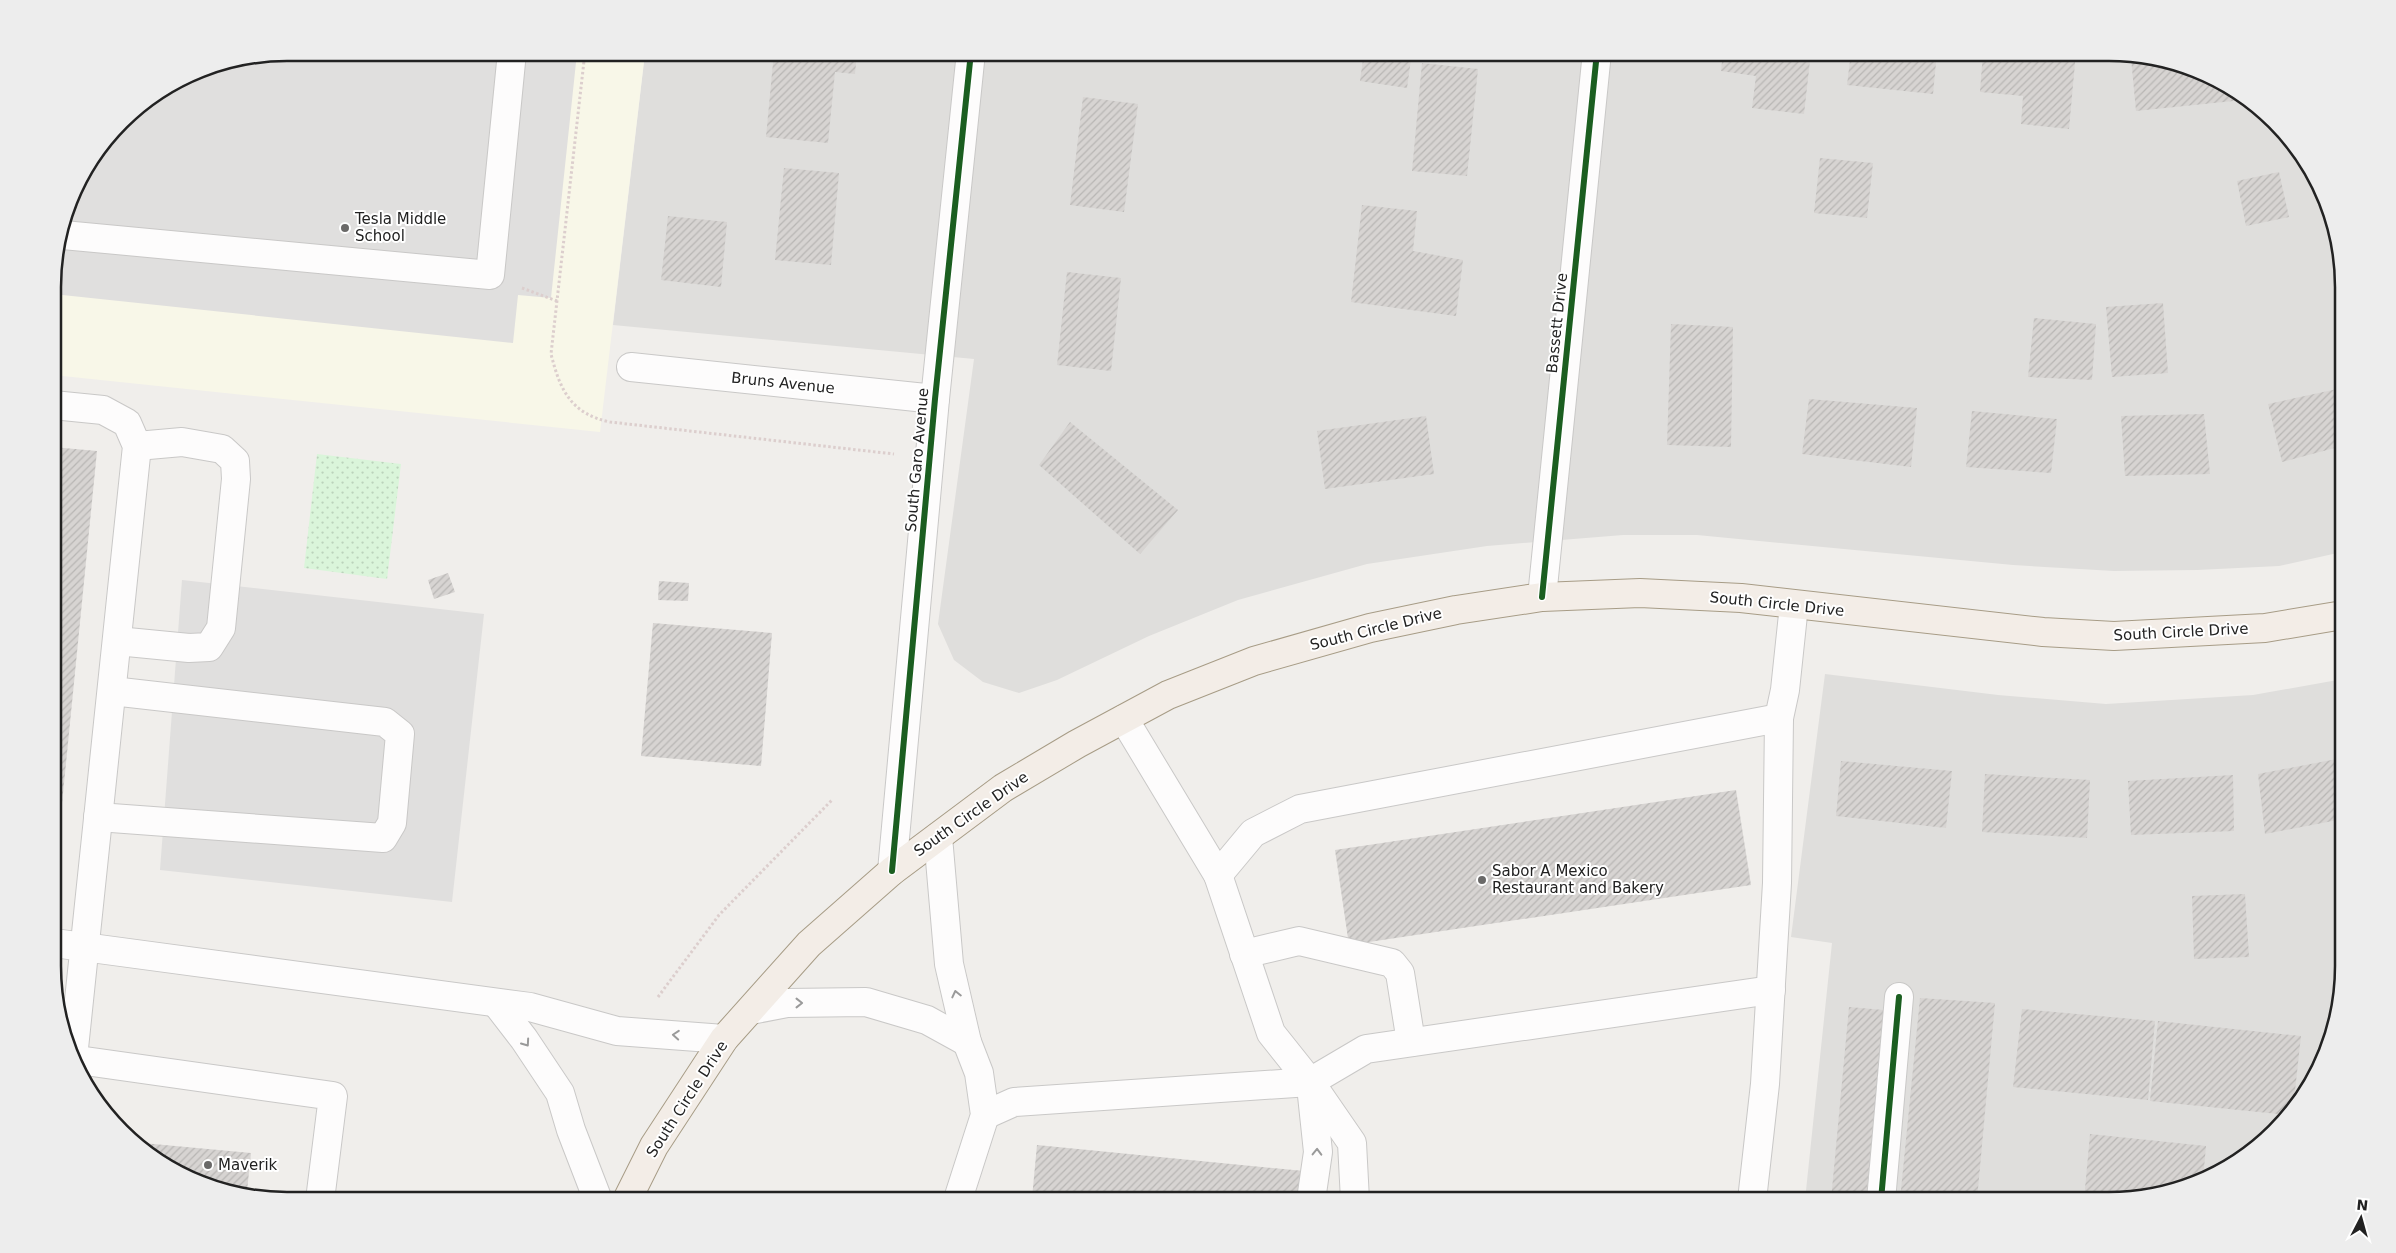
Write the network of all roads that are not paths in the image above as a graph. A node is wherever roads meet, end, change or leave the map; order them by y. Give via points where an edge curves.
1 (511, 61) edge
2 (970, 61) edge
3 (1597, 61) edge
4 (68, 235) edge
5 (631, 367) dead end
6 (935, 399) junction
7 (61, 406) edge
8 (137, 446) junction
9 (1542, 597) junction
10 (1794, 605) junction
11 (2335, 616) edge
12 (117, 641) junction
13 (112, 691) junction
14 (1779, 718) junction
15 (1124, 719) junction
16 (98, 817) junction
17 (938, 837) junction
18 (892, 871) junction
19 (1218, 874) junction
20 (61, 944) edge
21 (84, 947) junction
22 (1244, 954) junction
23 (1771, 990) junction
24 (1899, 997) dead end
25 (497, 1004) junction
26 (751, 1010) junction
27 (724, 1039) junction
28 (75, 1042) edge
29 (967, 1042) junction
30 (1411, 1042) junction
31 (82, 1061) edge
32 (1310, 1082) junction
33 (985, 1115) junction
34 (321, 1192) edge
35 (595, 1192) edge
36 (631, 1192) edge
37 (960, 1192) edge
38 (1312, 1192) edge
39 (1355, 1192) edge
40 (1753, 1192) edge
41 (1882, 1192) edge

1 - 4 street via 490,275
2 - 6 street, South Garo Avenue
3 - 9 street, Bassett Drive
5 - 6 street, Bruns Avenue
6 - 18 street, South Garo Avenue
7 - 8 street via 103,410 127,423
8 - 12 street
8 - 12 street via 182,442 222,449 235,461 236,479 221,628 209,647
9 - 10 main road, South Circle Drive via 1640,593 1742,598
9 - 15 main road, South Circle Drive via 1370,628 1254,661 1168,696
10 - 11 main road, South Circle Drive via 2043,632 2114,636 2265,628
10 - 14 street
12 - 13 street
13 - 16 street
13 - 16 street via 385,722 400,734 392,823 383,838
14 - 19 street via 1300,809 1253,833
14 - 23 street via 1777,883
15 - 17 main road, South Circle Drive via 1004,788
15 - 19 street
16 - 21 street
17 - 18 main road, South Circle Drive
29 -> 17 street via 949,964
18 - 26 main road, South Circle Drive via 809,944
19 - 22 street
20 - 21 street
21 - 25 street
21 - 28 street
22 - 30 street via 1299,941 1392,963 1400,973
22 - 32 street via 1271,1032
23 - 30 street
23 - 40 street
24 - 41 street
27 -> 25 street via 618,1031 530,1007
25 -> 35 street via 560,1093
26 - 27 main road, South Circle Drive
26 -> 29 street via 787,1003 866,1002 927,1020
27 - 36 main road, South Circle Drive via 654,1146
29 - 33 street via 979,1073
30 - 32 street via 1366,1049
31 - 34 street via 333,1096
32 - 33 street via 1014,1102
38 -> 32 street via 1318,1152
32 - 39 street via 1352,1143
33 - 37 street

